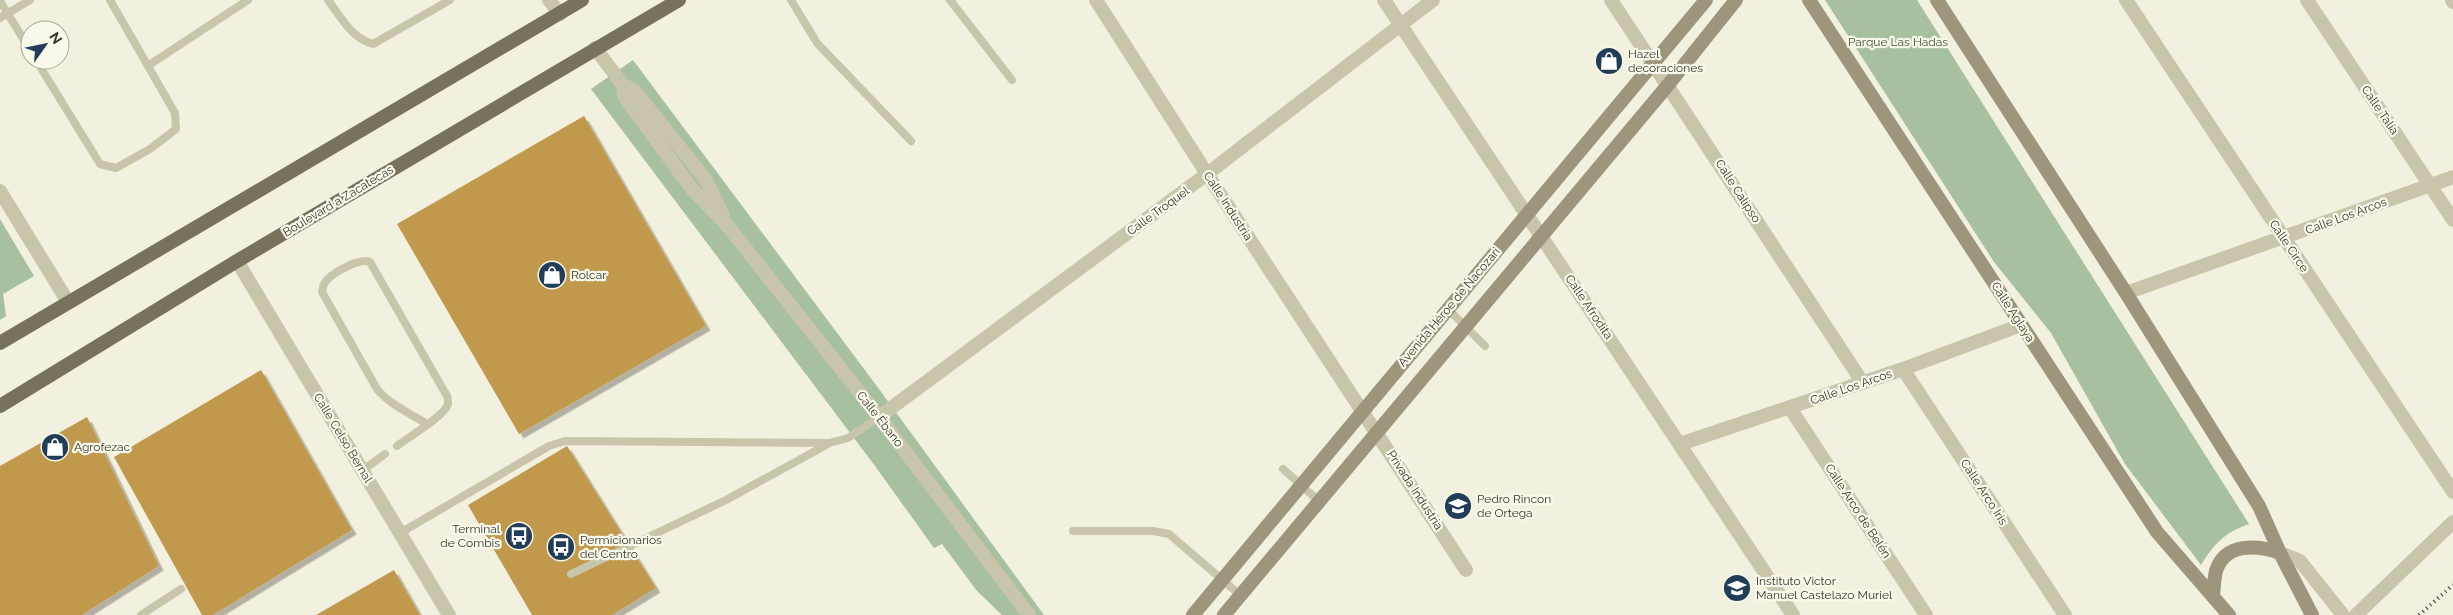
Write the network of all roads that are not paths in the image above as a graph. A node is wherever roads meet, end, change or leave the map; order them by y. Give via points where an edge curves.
1 (30, 0) edge
2 (110, 0) edge
3 (248, 0) edge
4 (328, 0) edge
5 (450, 0) edge
6 (549, 0) edge
7 (582, 0) edge
8 (679, 0) edge
9 (791, 0) edge
10 (950, 0) edge
11 (1096, 0) edge
12 (1384, 0) edge
13 (1433, 0) edge
14 (1611, 0) edge
15 (1706, 0) edge
16 (1736, 0) edge
17 (1809, 0) edge
18 (1937, 0) edge
19 (2126, 0) edge
20 (2307, 0) edge
21 (0, 1) edge
22 (560, 14) junction
23 (4, 15) edge
24 (1401, 25) junction
25 (20, 37) edge
26 (595, 48) junction
27 (1653, 64) junction
28 (149, 65) junction
29 (42, 70) edge
30 (1012, 80) dead end
31 (1668, 85) junction
32 (911, 141) dead end
33 (1207, 174) junction
34 (2453, 177) edge
35 (2430, 185) junction
36 (0, 191) edge
37 (1527, 216) junction
38 (2453, 220) edge
39 (1541, 236) junction
40 (2284, 238) junction
41 (237, 261) junction
42 (2126, 294) junction
43 (68, 302) junction
44 (1447, 308) junction
45 (2021, 325) junction
46 (1466, 327) junction
47 (0, 344) edge
48 (1485, 346) dead end
49 (1903, 369) junction
50 (1863, 383) junction
51 (0, 406) edge
52 (1790, 408) junction
53 (1363, 410) junction
54 (879, 417) junction
55 (427, 424) junction
56 (1378, 433) junction
57 (829, 443) junction
58 (1680, 444) junction
59 (396, 446) dead end
60 (385, 454) dead end
61 (1283, 469) dead end
62 (363, 470) junction
63 (1300, 486) junction
64 (2453, 492) edge
65 (1320, 502) junction
66 (2453, 522) edge
67 (1073, 531) dead end
68 (400, 533) junction
69 (2280, 553) junction
70 (1466, 570) dead end
71 (571, 574) dead end
72 (1222, 580) junction
73 (181, 589) dead end
74 (2212, 594) junction
75 (1240, 595) junction
76 (2228, 614) edge
77 (141, 615) edge
78 (449, 615) edge
79 (1029, 615) edge
80 (1193, 615) edge
81 (1224, 615) edge
82 (1793, 615) edge
83 (1926, 615) edge
84 (2065, 615) edge
85 (2312, 615) edge
86 (2344, 615) edge
87 (2356, 615) edge

1 - 23 lane
2 - 28 lane
3 - 28 lane
4 - 5 lane via 352,33 373,44
6 - 22 street
7 - 22 main road
8 - 26 main road, Boulevard a Zacatecas
9 - 32 lane via 817,43
10 - 30 lane
11 - 33 street, Calle Industria
12 - 24 street, Calle Afrodita
13 - 24 street, Calle Troquel
14 - 27 street, Calle Calipso
15 - 27 main road, Avenida Héroe de Nacozari
16 - 31 main road, Avenida Héroe de Nacozari
17 - 45 main road, Calle Aglaya
18 - 42 main road
19 - 40 street, Calle Circe
20 - 35 street, Calle Talía
21 - 23 lane
22 - 43 main road
23 - 25 lane
24 - 33 street, Calle Troquel
24 - 37 street, Calle Afrodita
26 - 41 main road, Boulevard a Zacatecas
26 - 54 street, Calle Ébano via 623,85 634,90 706,180 727,225
27 - 31 street, Calle Calipso
27 - 37 main road, Avenida Héroe de Nacozari
28 - 29 lane via 175,113 176,129 150,149 116,168 100,164
31 - 39 main road, Avenida Héroe de Nacozari
31 - 50 street, Calle Calipso
33 - 53 street, Calle Industria
33 - 54 street, Calle Troquel
34 - 35 street, Calle Los Arcos
35 - 38 street, Calle Talía
35 - 40 street, Calle Los Arcos
36 - 43 street
37 - 39 street, Calle Afrodita
37 - 44 main road, Avenida Héroe de Nacozari
39 - 46 main road, Avenida Héroe de Nacozari
39 - 58 street, Calle Afrodita
40 - 42 street, Calle Los Arcos
40 - 64 street, Calle Circe
41 - 51 main road, Boulevard a Zacatecas
41 - 62 street, Calle Celso Bernal
42 - 69 main road via 2260,506
43 - 47 main road
44 - 46 lane
44 - 53 main road, Avenida Héroe de Nacozari
45 - 49 street, Calle Los Arcos
45 - 74 main road, Calle Aglaya via 2157,532
46 - 48 lane
46 - 56 main road, Avenida Héroe de Nacozari
49 - 50 street, Calle Los Arcos
49 - 84 street, Calle Arco Iris
50 - 52 street, Calle Los Arcos
52 - 58 street, Calle Los Arcos
52 - 83 street, Calle Arco de Belén
53 - 56 street, Privada Industria
53 - 63 main road, Avenida Héroe de Nacozari
54 - 57 lane via 848,438
54 - 79 street, Calle Ébano
55 - 55 lane via 444,411 448,404 447,396 370,262 358,261 330,277 322,292 377,389 387,401
55 - 59 lane
56 - 65 main road, Avenida Héroe de Nacozari
56 - 70 street, Privada Industria
57 - 68 lane via 565,441 549,446
57 - 71 lane via 726,500
58 - 82 street, Calle Afrodita
60 - 62 lane
61 - 63 lane
62 - 68 street, Calle Celso Bernal
63 - 65 lane
63 - 72 main road, Avenida Héroe de Nacozari
65 - 75 main road, Avenida Héroe de Nacozari
66 - 87 street
67 - 72 lane via 1169,534
68 - 78 street, Calle Celso Bernal
69 - 74 main road via 2264,547 2246,546 2229,553 2217,569
69 - 85 main road
69 - 86 street via 2300,561
72 - 75 lane
72 - 80 main road, Avenida Héroe de Nacozari
73 - 77 lane
74 - 76 main road, Calle Aglaya
75 - 81 main road, Avenida Héroe de Nacozari

